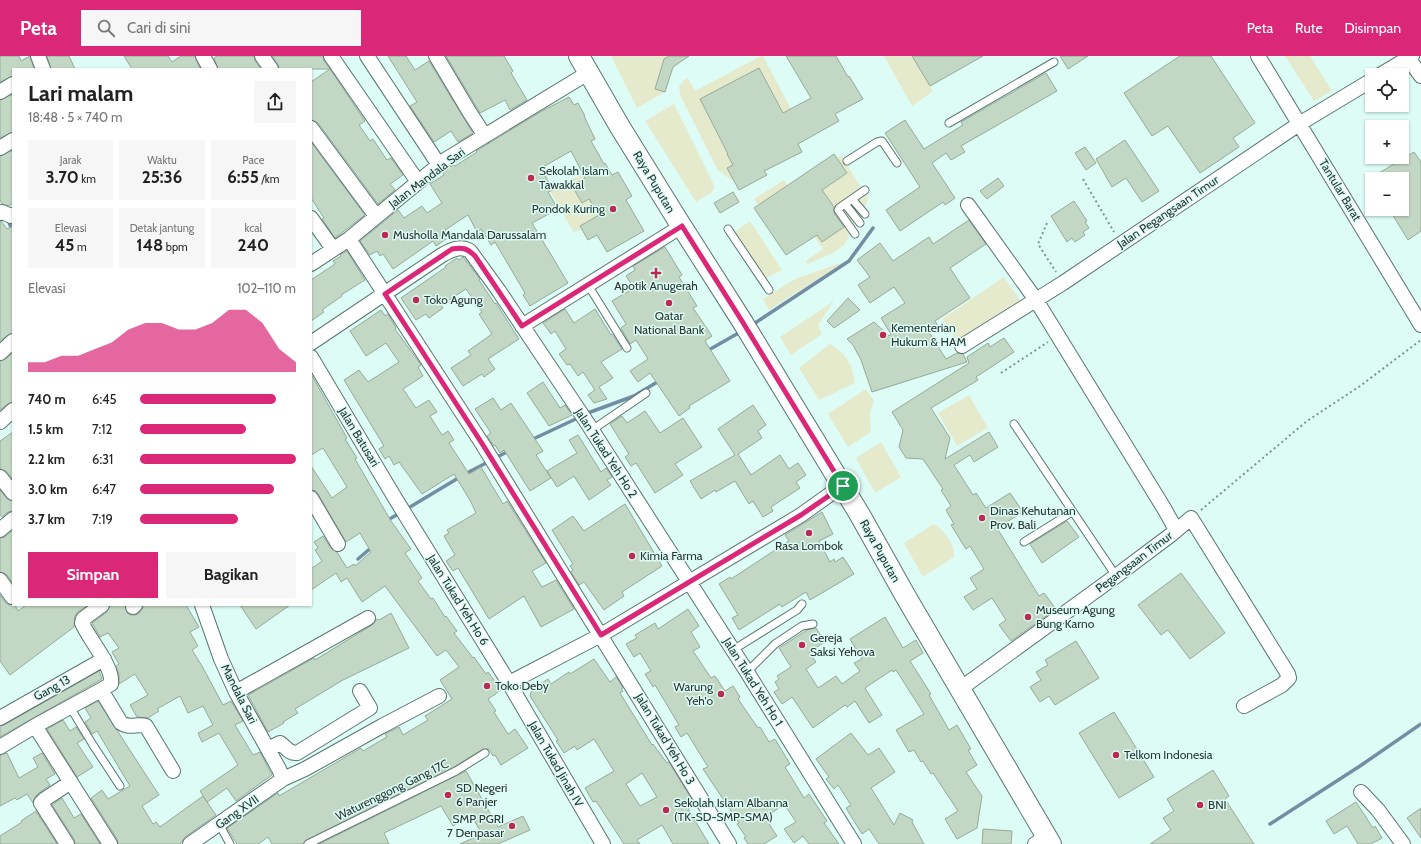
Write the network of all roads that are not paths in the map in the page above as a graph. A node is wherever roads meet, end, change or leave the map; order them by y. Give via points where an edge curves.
1 (202, 56) edge
2 (262, 56) edge
3 (331, 56) edge
4 (367, 56) edge
5 (436, 56) edge
6 (579, 56) edge
7 (1258, 56) edge
8 (1410, 57) edge
9 (1054, 62) dead end
10 (209, 68) edge
11 (269, 68) edge
12 (1392, 68) edge
13 (588, 73) junction
14 (1421, 76) edge
15 (1365, 84) edge
16 (12, 85) edge
17 (0, 92) edge
18 (950, 123) dead end
19 (1299, 124) junction
20 (312, 129) edge
21 (485, 136) junction
22 (12, 141) edge
23 (0, 148) edge
24 (847, 161) dead end
25 (897, 163) dead end
26 (439, 165) junction
27 (418, 182) junction
28 (865, 190) dead end
29 (852, 199) junction
30 (845, 204) junction
31 (968, 205) dead end
32 (866, 214) dead end
33 (376, 216) junction
34 (312, 219) edge
35 (860, 223) dead end
36 (682, 226) junction
37 (728, 229) dead end
38 (854, 234) dead end
39 (349, 239) junction
40 (333, 249) junction
41 (312, 263) edge
42 (588, 285) junction
43 (770, 290) dead end
44 (385, 294) junction
45 (1036, 300) junction
46 (1421, 325) edge
47 (522, 326) junction
48 (12, 342) edge
49 (312, 342) edge
50 (962, 346) dead end
51 (627, 348) dead end
52 (0, 352) edge
53 (312, 359) edge
54 (646, 394) dead end
55 (12, 411) edge
56 (0, 422) edge
57 (1014, 424) dead end
58 (590, 427) junction
59 (0, 477) edge
60 (843, 486) junction
61 (12, 492) edge
62 (312, 500) edge
63 (1072, 512) junction
64 (407, 517) joint
65 (1176, 530) junction
66 (1024, 542) dead end
67 (338, 544) dead end
68 (1116, 576) junction
69 (0, 580) edge
70 (689, 581) junction
71 (12, 597) edge
72 (802, 604) dead end
73 (101, 606) edge
74 (202, 606) edge
75 (368, 618) dead end
76 (813, 624) dead end
77 (601, 635) junction
78 (733, 650) junction
79 (104, 659) junction
80 (747, 672) junction
81 (509, 683) junction
82 (960, 689) junction
83 (101, 690) junction
84 (360, 691) dead end
85 (236, 692) junction
86 (439, 696) dead end
87 (1244, 706) dead end
88 (70, 707) junction
89 (0, 718) edge
90 (35, 726) junction
91 (0, 747) edge
92 (268, 748) junction
93 (485, 753) dead end
94 (173, 771) dead end
95 (283, 779) junction
96 (71, 782) junction
97 (120, 786) dead end
98 (1361, 792) dead end
99 (219, 824) junction
100 (1044, 842) edge
101 (67, 844) edge
102 (110, 844) edge
103 (190, 844) edge
104 (230, 844) edge
105 (308, 844) edge
106 (603, 844) edge
107 (729, 844) edge
108 (854, 844) edge
109 (1403, 844) edge

1 - 10 street
2 - 11 street
3 - 27 street
4 - 26 street
5 - 21 street
6 - 13 main road, Raya Puputan
7 - 19 street, Tantular Barat
8 - 12 street
8 - 14 street
9 - 18 lane
13 - 21 street, Jalan Mandala Sari
13 - 36 main road, Raya Puputan
15 - 19 street, Jalan Pegangsaan Timur
16 - 17 street
19 - 45 street, Jalan Pegangsaan Timur
19 - 46 street, Tantular Barat
20 - 33 street
21 - 26 street, Jalan Mandala Sari
22 - 23 street
24 - 25 lane via 882,141
26 - 27 street, Jalan Mandala Sari
27 - 33 street, Jalan Mandala Sari
28 - 29 lane
29 - 30 lane
29 - 32 lane
30 - 35 lane
30 - 38 lane via 838,210
31 - 45 street
33 - 39 street, Jalan Mandala Sari
34 - 40 street
36 - 42 street
36 - 60 main road, Raya Puputan
37 - 43 lane
39 - 40 street, Jalan Mandala Sari
39 - 44 street, Jalan Tukad Yeh Ho 3
40 - 41 street, Jalan Mandala Sari
42 - 47 street
42 - 51 lane
44 - 47 street, Jalan Tukad Yeh Ho 2 via 452,249 466,248 475,256
44 - 49 street
44 - 77 street, Jalan Tukad Yeh Ho 3
45 - 50 street, Jalan Pegangsaan Timur
45 - 65 street
47 - 58 street, Jalan Tukad Yeh Ho 2
48 - 52 street
53 - 64 street, Jalan Batusari
54 - 58 lane
55 - 56 street
57 - 63 lane
58 - 70 street, Jalan Tukad Yeh Ho 2
59 - 61 street
60 - 70 street via 801,515
60 - 82 main road, Raya Puputan
62 - 67 street
63 - 66 lane
63 - 68 lane
64 - 81 street, Jalan Tukad Yeh Ho 6
65 - 68 street, Pegangsaan Timur
65 - 87 street, Pegangsaan Timur via 1191,518 1288,674 1289,678 1282,685
68 - 82 street, Pegangsaan Timur
69 - 71 street
70 - 77 street
70 - 78 street, Jalan Tukad Yeh Ho 1
72 - 78 lane via 797,610
73 - 79 street via 83,619 82,623
74 - 85 street, Mandala Sari
75 - 85 street
76 - 80 lane via 802,626 775,644
77 - 81 street
77 - 107 street, Jalan Tukad Yeh Ho 3
78 - 80 street, Jalan Tukad Yeh Ho 1
79 - 83 street via 112,680 111,684
79 - 89 street, Gang 13
80 - 108 street, Jalan Tukad Yeh Ho 1
81 - 106 street, Jalan Tukad Jinah IV
82 - 100 main road, Raya Puputan
83 - 88 street
83 - 94 street via 121,723 146,726
84 - 92 street via 370,708 297,753 289,752 280,742
85 - 92 street, Mandala Sari
86 - 95 street, Gang XVII
88 - 90 street
88 - 97 lane
90 - 91 street
90 - 96 street
92 - 95 street, Mandala Sari
93 - 105 lane, Waturenggong Gang 17C via 456,772
95 - 99 street, Gang XVII
96 - 101 street via 41,804
96 - 102 street
98 - 109 street
99 - 103 street, Gang XVII
99 - 104 lane

